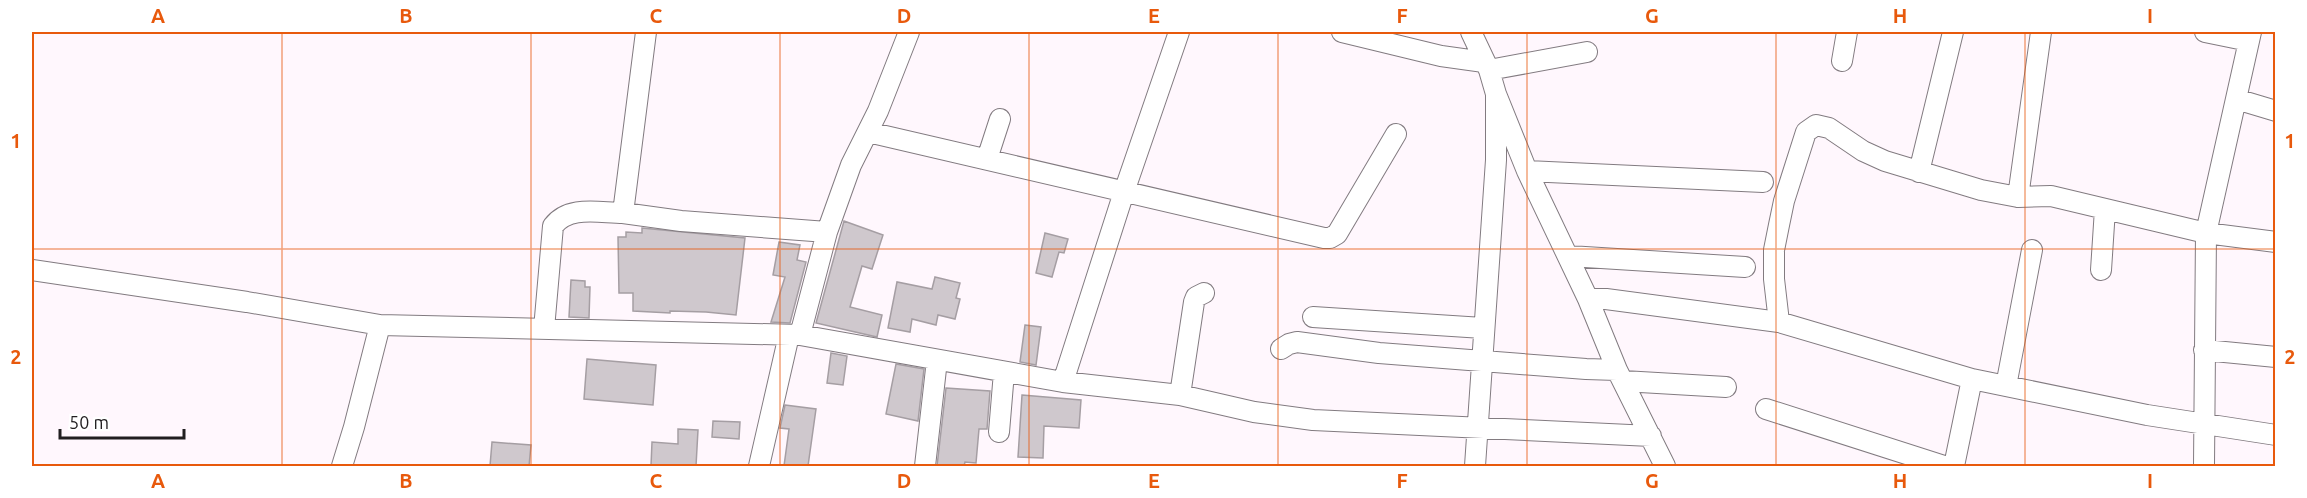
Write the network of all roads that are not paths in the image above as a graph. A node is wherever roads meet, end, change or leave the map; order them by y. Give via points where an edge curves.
1 (646, 32) edge
2 (909, 32) edge
3 (1179, 32) edge
4 (1342, 32) edge
5 (1471, 32) edge
6 (1847, 32) edge
7 (1953, 32) edge
8 (2041, 32) edge
9 (2205, 32) edge
10 (2250, 36) edge
11 (1587, 52) dead end
12 (1842, 61) dead end
13 (1487, 66) junction
14 (1497, 94) junction
15 (2236, 99) junction
16 (2276, 111) edge
17 (1000, 119) dead end
18 (868, 132) junction
19 (1396, 134) dead end
20 (987, 159) junction
21 (1527, 171) junction
22 (1919, 172) junction
23 (1763, 182) dead end
24 (1124, 192) junction
25 (2018, 197) junction
26 (2105, 209) junction
27 (623, 213) junction
28 (827, 232) junction
29 (2206, 233) junction
30 (2276, 242) edge
31 (2032, 250) dead end
32 (1569, 256) junction
33 (1745, 267) dead end
34 (32, 270) edge
35 (2101, 270) dead end
36 (1204, 293) dead end
37 (1588, 299) junction
38 (1313, 317) dead end
39 (1777, 322) junction
40 (380, 325) junction
41 (1483, 328) junction
42 (544, 329) junction
43 (794, 335) junction
44 (1281, 349) dead end
45 (2204, 350) junction
46 (2276, 357) edge
47 (937, 360) junction
48 (1482, 361) junction
49 (1004, 372) junction
50 (1620, 375) junction
51 (1972, 379) junction
52 (1063, 382) junction
53 (2006, 386) junction
54 (1726, 387) dead end
55 (1180, 395) junction
56 (1766, 409) dead end
57 (2205, 426) junction
58 (1477, 428) junction
59 (999, 432) dead end
60 (2276, 435) edge
61 (1651, 436) junction
62 (1912, 461) edge
63 (342, 466) edge
64 (759, 466) edge
65 (925, 466) edge
66 (1475, 466) edge
67 (1665, 466) edge
68 (1944, 466) edge
69 (1954, 466) edge
70 (2204, 466) edge

1 - 27 street
2 - 18 street
3 - 24 street
4 - 13 street
5 - 13 street
6 - 12 street
7 - 22 street
8 - 25 street
9 - 10 street
10 - 15 street
11 - 13 street
13 - 14 street
14 - 21 street
14 - 41 street
15 - 16 street
15 - 29 street
17 - 20 street
18 - 20 street
18 - 28 street via 851,165
19 - 24 street via 1341,229 1330,238
20 - 24 street
21 - 23 street
21 - 32 street
22 - 25 street via 1970,188
22 - 39 street via 1863,152 1823,126 1816,125 1806,132 1784,201 1774,250
24 - 52 street
25 - 26 street via 2050,196
26 - 29 street
26 - 35 street
27 - 28 street
27 - 42 street via 574,212 553,226
28 - 43 street
29 - 30 street
29 - 45 street
31 - 53 street
32 - 33 street
32 - 37 street
34 - 40 street
36 - 55 street via 1194,302
37 - 39 street
37 - 50 street
38 - 41 street
39 - 51 street
40 - 42 street
40 - 63 street
41 - 48 street
42 - 43 street
43 - 47 street
43 - 64 street
44 - 48 street via 1297,342
45 - 46 street
45 - 57 street
47 - 49 street
47 - 65 street
48 - 50 street
48 - 58 street
49 - 52 street
49 - 59 street
50 - 54 street
50 - 61 street
51 - 53 street
51 - 69 street
52 - 55 street
53 - 57 street
55 - 58 street via 1313,420
56 - 62 street
57 - 60 street
57 - 70 street
58 - 61 street
58 - 66 street
61 - 67 street
62 - 68 street

